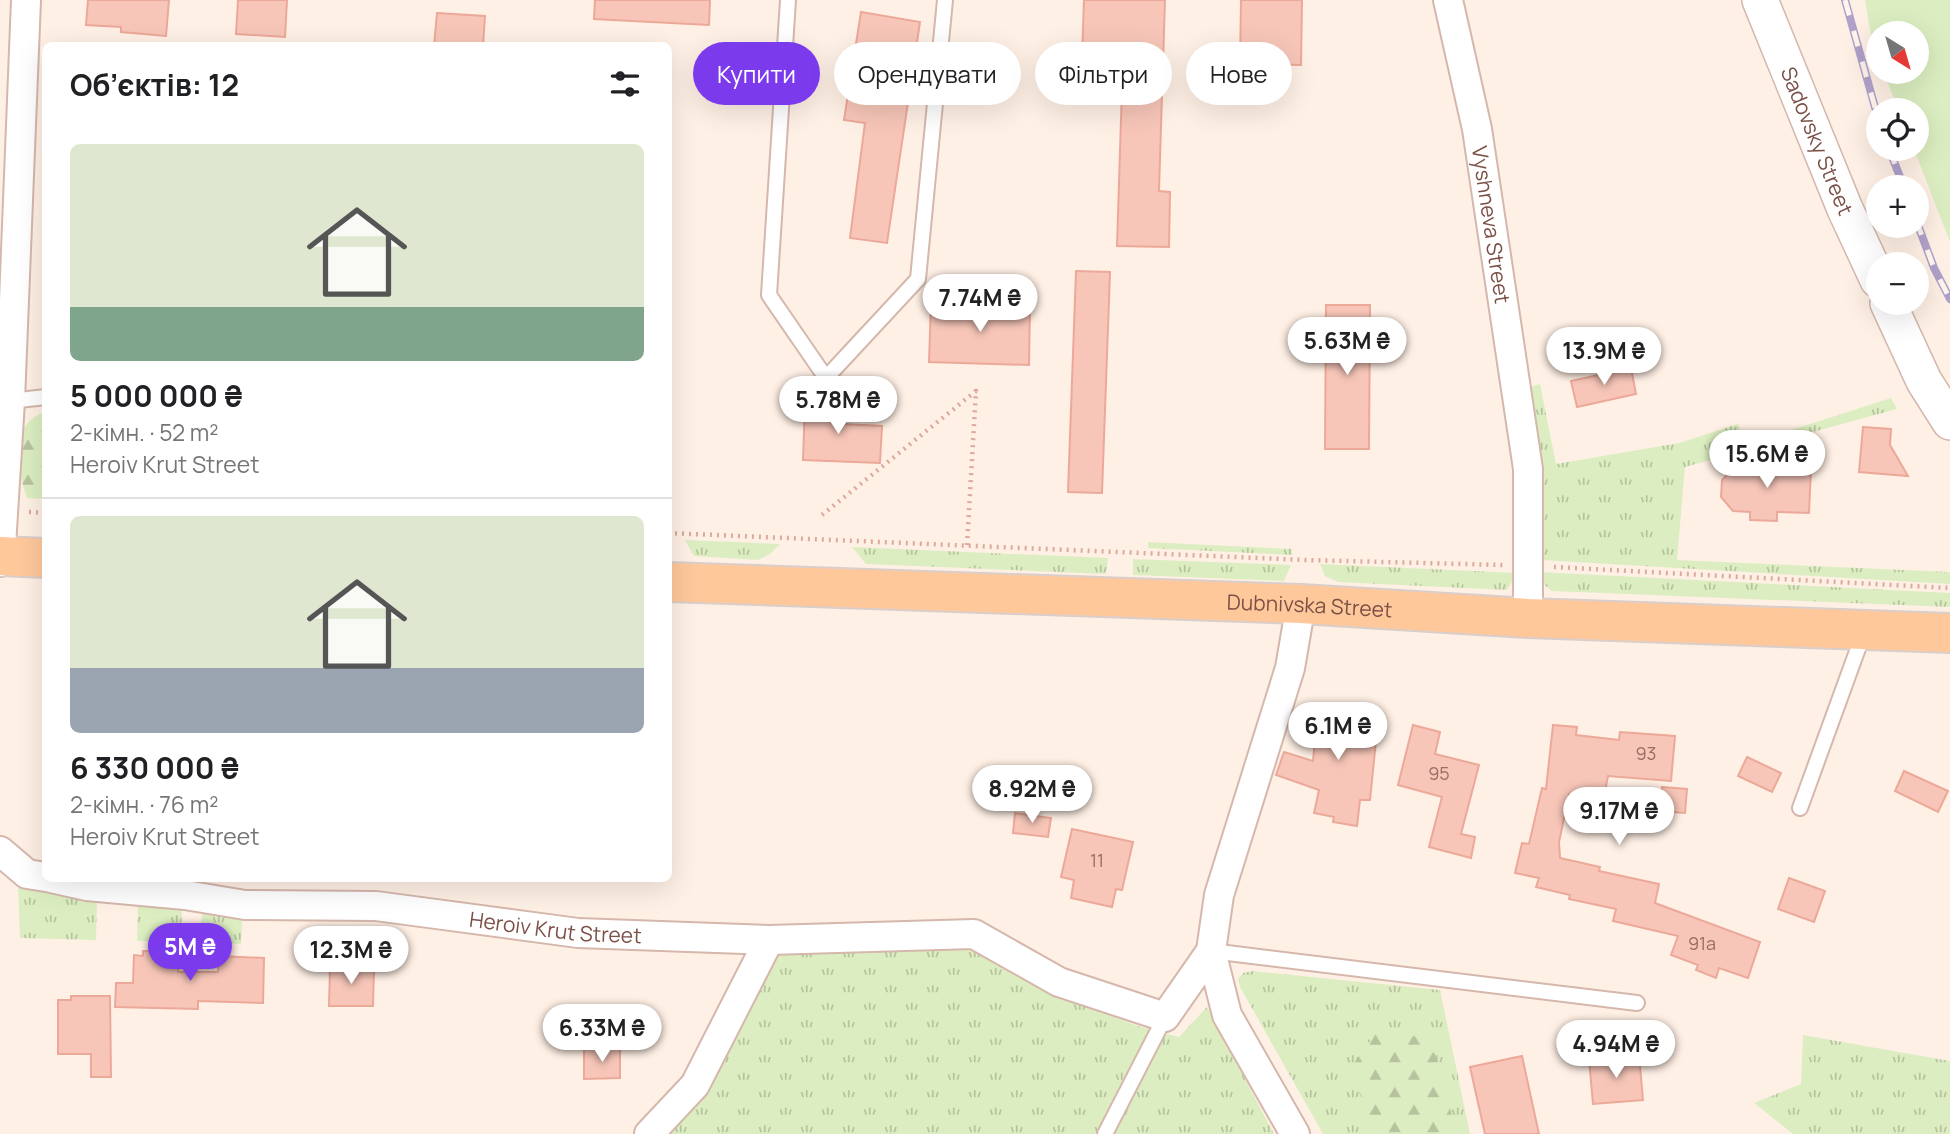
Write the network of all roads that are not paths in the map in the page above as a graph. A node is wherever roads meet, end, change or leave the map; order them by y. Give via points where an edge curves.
1 (26, 0) edge
2 (788, 0) edge
3 (945, 0) edge
4 (1448, 0) edge
5 (1760, 0) edge
6 (1866, 253) edge
7 (1894, 315) edge
8 (42, 397) edge
9 (10, 401) junction
10 (1950, 422) edge
11 (1, 558) edge
12 (42, 558) edge
13 (672, 582) edge
14 (1301, 604) junction
15 (1528, 618) junction
16 (1864, 631) junction
17 (1950, 633) edge
18 (1800, 808) dead end
19 (0, 851) edge
20 (42, 876) edge
21 (69, 882) edge
22 (769, 940) junction
23 (1211, 951) junction
24 (1637, 1003) dead end
25 (1165, 1017) junction
26 (649, 1134) edge
27 (1105, 1134) edge
28 (1294, 1134) edge

1 - 9 street
2 - 3 lane via 769,295 826,378 918,279
4 - 15 street, Vyshneva Street via 1477,129 1528,470
5 - 6 street, Sadovsky Street
7 - 10 street via 1924,381
8 - 9 lane
9 - 11 street
11 - 12 main road
13 - 14 main road, Dubnivska Street
14 - 15 main road, Dubnivska Street
14 - 23 street via 1290,668 1219,895
15 - 16 main road, Dubnivska Street
16 - 17 main road, Dubnivska Street
16 - 18 lane
19 - 20 street via 27,874
21 - 22 street, Heroiv Krut Street via 245,905 376,906 578,933
22 - 25 street, Heroiv Krut Street via 974,934 1059,982
22 - 26 street via 695,1085
23 - 24 lane
23 - 25 street
23 - 28 street via 1227,1015
25 - 27 lane

